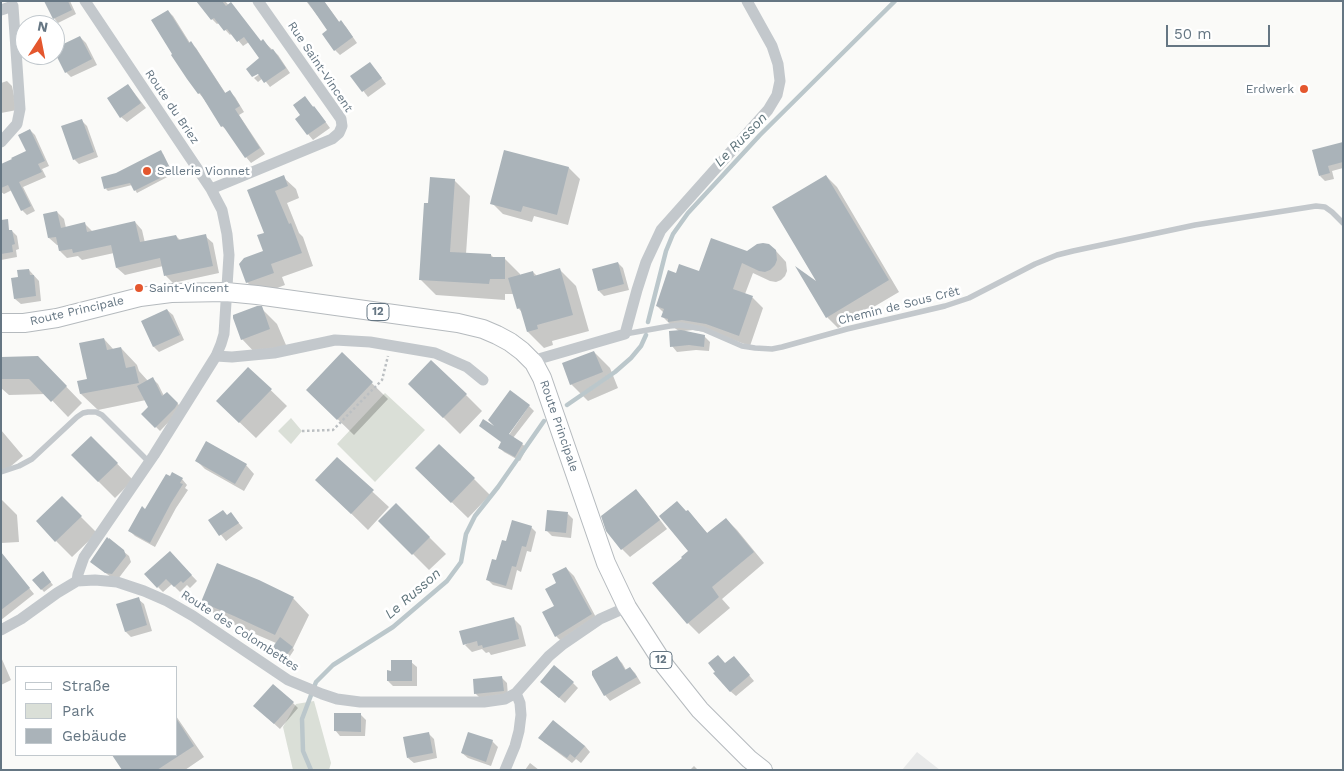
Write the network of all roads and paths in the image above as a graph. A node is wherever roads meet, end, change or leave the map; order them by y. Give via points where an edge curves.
1 (85, 1) edge
2 (258, 1) edge
3 (747, 1) edge
4 (1, 10) edge
5 (1, 142) edge
6 (210, 189) junction
7 (1343, 224) edge
8 (226, 292) junction
9 (1, 323) edge
10 (625, 334) junction
11 (389, 345) junction
12 (216, 356) junction
13 (534, 363) junction
14 (483, 380) dead end
15 (351, 405) dead end
16 (355, 408) junction
17 (302, 431) dead end
18 (149, 462) junction
19 (1, 472) edge
20 (77, 581) junction
21 (627, 607) junction
22 (1, 630) edge
23 (516, 694) junction
24 (505, 770) edge
25 (764, 770) edge

1 - 6 street, Route du Briez
2 - 6 street, Rue Saint-Vincent via 341,119 342,126 332,139
3 - 10 street via 772,46 778,64 780,81 777,95 768,110 661,230 646,262
4 - 5 street via 14,6 20,109 17,124
6 - 8 street, Route du Briez via 222,210 227,234
7 - 10 lane, Chemin de Sous Crêt via 1325,207 1316,206 1195,225 1073,251 1035,264 953,304 782,348 742,346 703,329 681,325
8 - 9 main road, Route Principale / 12 via 140,297 57,318
8 - 12 street, Route du Briez via 224,334
8 - 13 main road, Route Principale / 12 via 458,323 497,335
10 - 13 street
11 - 12 street via 335,340 274,353 232,358
11 - 14 street via 435,353 467,368
11 - 16 path via 382,380
12 - 18 street, Route du Briez
13 - 21 main road, Route Principale / 12 via 550,398 606,563
15 - 16 path
16 - 17 path via 332,430
18 - 19 lane via 102,415 88,412 78,417 32,459
18 - 20 street, Route du Briez via 84,557
20 - 22 street
20 - 23 street, Route des Colombettes via 117,582 167,601 272,670 337,699 360,702 484,702
21 - 23 street via 600,619 562,645
21 - 25 main road, Route Principale / 12 via 665,666 700,710
23 - 24 street via 521,715 519,730

